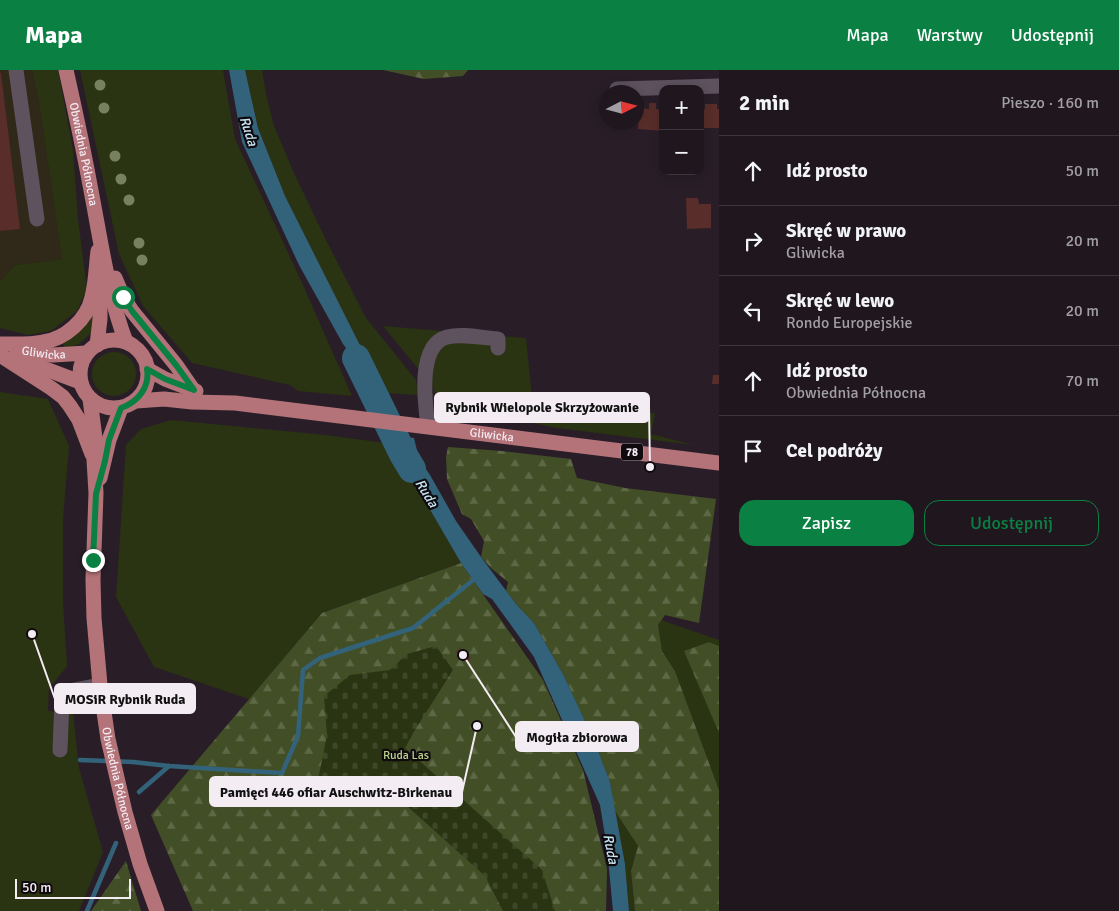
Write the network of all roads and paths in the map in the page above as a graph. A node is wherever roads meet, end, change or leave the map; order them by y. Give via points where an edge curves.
1 (16, 70) edge
2 (66, 70) edge
3 (719, 86) edge
4 (644, 88) edge
5 (37, 219) dead end
6 (99, 240) junction
7 (126, 342) junction
8 (0, 345) edge
9 (498, 348) dead end
10 (92, 349) junction
11 (0, 353) edge
12 (147, 369) junction
13 (80, 382) junction
14 (194, 390) junction
15 (90, 399) junction
16 (136, 401) junction
17 (235, 402) junction
18 (121, 408) junction
19 (428, 426) junction
20 (94, 460) junction
21 (719, 463) edge
22 (96, 494) junction
23 (100, 685) junction
24 (60, 750) dead end
25 (157, 911) edge

1 - 5 street
2 - 6 main road, Obwiednia Północna
3 - 4 street
6 - 7 main road, Obwiednia Północna via 117,318
6 - 8 main road via 92,298 77,324 48,341
6 - 10 main road, Obwiednia Północna via 100,319
6 - 14 main road via 123,297
7 - 10 main road via 102,342
7 - 12 main road via 141,354
8 - 10 main road, Gliwicka via 60,355
9 - 19 street via 498,339 461,336 444,338 436,344 426,368
10 - 13 main road via 81,364
11 - 13 main road, Gliwicka
11 - 20 main road via 63,397 79,420
12 - 14 main road, Gliwicka / 78
12 - 16 main road via 148,380
13 - 15 main road
14 - 17 main road, Gliwicka / 78
15 - 18 main road via 100,406
15 - 20 main road, Obwiednia Północna
16 - 17 main road, Gliwicka / 78
16 - 18 main road, 78
17 - 19 main road, Gliwicka / 78
18 - 22 main road, Obwiednia Północna via 109,440
19 - 21 main road, Gliwicka / 78
20 - 22 main road, Obwiednia Północna
22 - 23 main road, Obwiednia Północna via 93,580
23 - 24 street via 74,690 62,700
23 - 25 main road, Obwiednia Północna via 108,739 125,812

